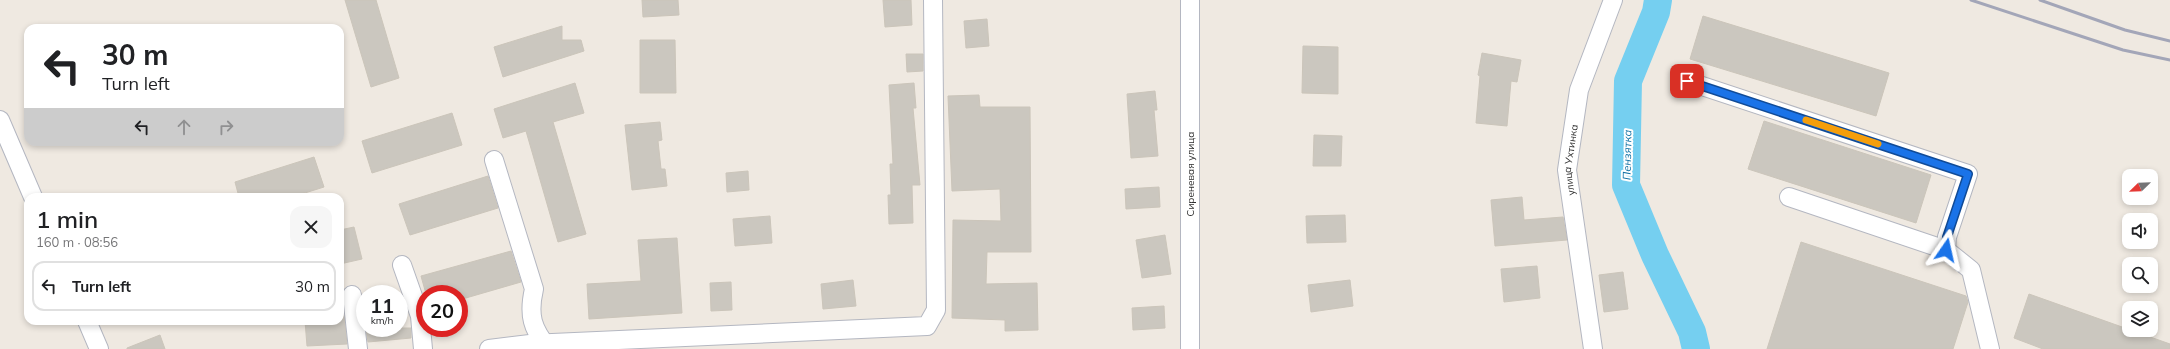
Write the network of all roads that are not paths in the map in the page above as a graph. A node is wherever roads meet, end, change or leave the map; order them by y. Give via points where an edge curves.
1 (933, 0) edge
2 (1190, 0) edge
3 (1613, 0) edge
4 (1687, 81) dead end
5 (0, 120) edge
6 (494, 160) dead end
7 (31, 193) edge
8 (1789, 198) dead end
9 (1946, 250) junction
10 (402, 265) dead end
11 (352, 295) dead end
12 (89, 325) edge
13 (547, 346) edge
14 (99, 349) edge
15 (358, 349) edge
16 (423, 349) edge
17 (490, 349) edge
18 (1190, 349) edge
19 (1593, 349) edge
20 (1990, 349) edge

1 - 13 street via 936,310 927,326
2 - 18 street, Сиреневая улица
3 - 19 street, улица Ухтинка via 1579,90 1567,170
4 - 9 street via 1968,174 1947,237
5 - 7 street
6 - 13 street via 534,289 531,301 532,323
8 - 9 street
9 - 20 street via 1971,270
10 - 16 street via 420,316
11 - 15 street
12 - 14 street
13 - 17 street

